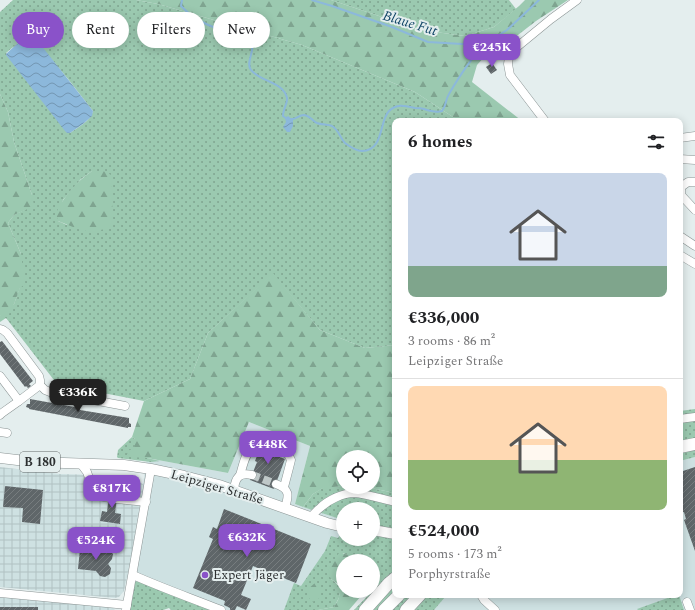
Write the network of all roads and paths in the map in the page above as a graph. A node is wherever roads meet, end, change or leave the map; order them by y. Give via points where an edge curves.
1 (577, 0) edge
2 (543, 118) edge
3 (695, 136) edge
4 (683, 138) edge
5 (683, 160) edge
6 (695, 160) edge
7 (695, 182) edge
8 (683, 186) edge
9 (683, 198) edge
10 (695, 210) edge
11 (683, 238) edge
12 (695, 246) edge
13 (683, 257) edge
14 (695, 264) edge
15 (0, 329) edge
16 (0, 376) edge
17 (40, 385) junction
18 (19, 401) junction
19 (125, 406) dead end
20 (0, 415) edge
21 (695, 417) edge
22 (683, 419) edge
23 (695, 435) edge
24 (683, 438) edge
25 (695, 444) edge
26 (683, 446) edge
27 (0, 458) edge
28 (81, 464) junction
29 (152, 469) junction
30 (240, 475) junction
31 (252, 475) tunnel mouth
32 (234, 490) junction
33 (392, 501) edge
34 (146, 502) junction
35 (285, 508) junction
36 (311, 518) junction
37 (336, 525) edge
38 (380, 532) edge
39 (392, 535) edge
40 (133, 575) junction
41 (392, 580) edge
42 (0, 593) edge
43 (396, 598) edge
44 (417, 598) edge
45 (484, 598) edge
46 (127, 608) edge
47 (221, 610) edge
48 (365, 610) edge
49 (384, 610) edge
50 (406, 610) edge
51 (495, 610) edge

1 - 2 street via 517,47 509,57 510,74
3 - 4 street
5 - 6 street
7 - 8 street
9 - 10 street
11 - 12 street
13 - 14 street
15 - 17 street via 7,333 35,372
16 - 18 street
17 - 18 street
17 - 19 street via 50,392
18 - 20 street
21 - 22 street
23 - 24 highway
25 - 26 highway
27 - 28 main road, Leipziger Straße / B 180
28 - 29 main road, Leipziger Straße / B 180 via 124,465
28 - 34 street via 98,496
29 - 32 main road, Leipziger Straße / B 180
29 - 34 street
30 - 31 street
30 - 32 street via 234,481
30 - 35 street via 252,447 267,447 288,454 289,468 280,485 287,492
32 - 35 main road, Leipziger Straße / B 180
33 - 36 street via 348,493 320,507
34 - 40 street
35 - 36 main road, Leipziger Straße / B 180
36 - 37 main road, Leipziger Straße / B 180
38 - 39 main road
40 - 46 street
40 - 47 street
41 - 48 highway
42 - 46 street
43 - 49 highway
44 - 50 highway
45 - 51 street

